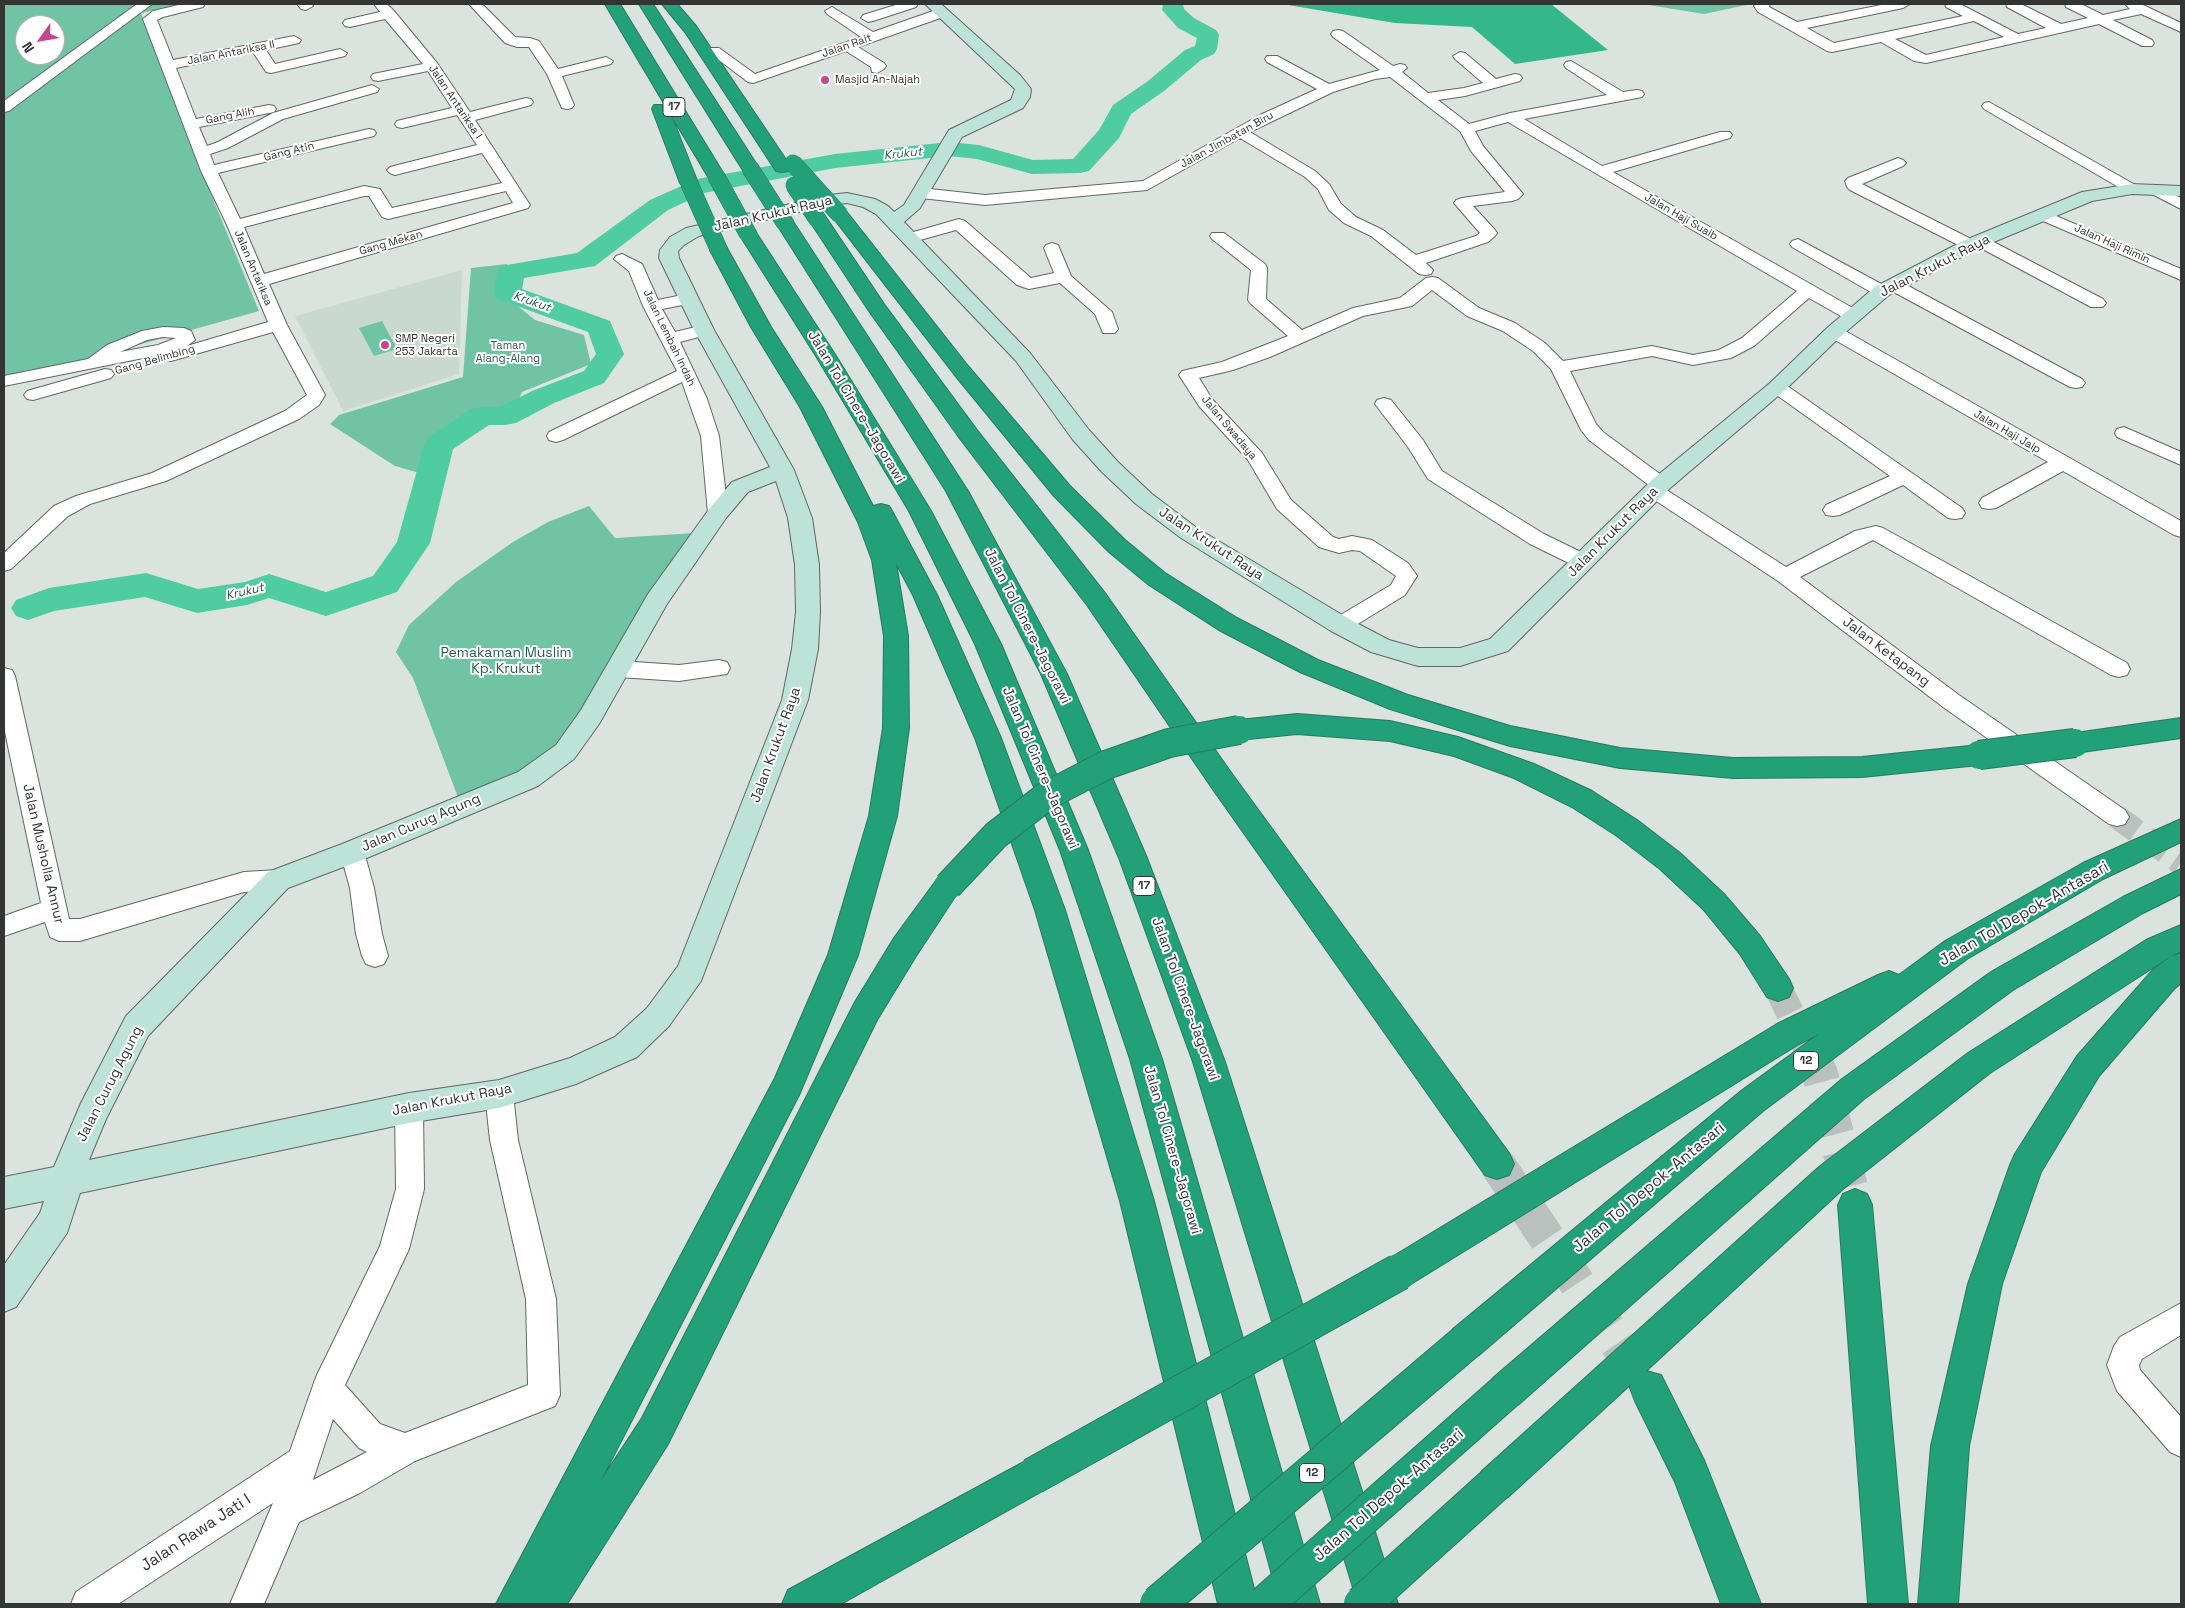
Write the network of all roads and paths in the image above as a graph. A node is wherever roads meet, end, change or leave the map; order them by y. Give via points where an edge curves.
1 (131, 4) edge
2 (145, 4) edge
3 (198, 4) edge
4 (475, 4) edge
5 (612, 4) edge
6 (646, 4) edge
7 (669, 4) edge
8 (911, 4) edge
9 (1764, 4) edge
10 (1903, 4) edge
11 (1950, 4) edge
12 (2012, 4) edge
13 (2071, 4) edge
14 (2146, 6) edge
15 (938, 7) edge
16 (384, 9) edge
17 (832, 12) dead end
18 (1976, 17) junction
19 (868, 18) dead end
20 (2102, 19) junction
21 (2181, 22) edge
22 (350, 23) dead end
23 (1794, 26) junction
24 (2059, 28) junction
25 (2181, 28) edge
26 (1338, 34) dead end
27 (632, 38) junction
28 (872, 38) junction
29 (1884, 38) junction
30 (2017, 39) junction
31 (294, 40) dead end
32 (2147, 43) dead end
33 (848, 46) junction
34 (257, 47) junction
35 (714, 51) dead end
36 (340, 53) dead end
37 (1460, 56) dead end
38 (1272, 59) dead end
39 (606, 61) dead end
40 (1571, 65) dead end
41 (168, 66) junction
42 (432, 66) junction
43 (1400, 68) junction
44 (877, 69) dead end
45 (554, 74) junction
46 (1516, 78) dead end
47 (1492, 83) junction
48 (1328, 89) junction
49 (1637, 94) dead end
50 (4, 95) edge
51 (1620, 97) junction
52 (1427, 98) junction
53 (526, 102) dead end
54 (567, 105) dead end
55 (1989, 106) dead end
56 (4, 108) edge
57 (269, 109) dead end
58 (463, 114) junction
59 (1510, 117) junction
60 (192, 124) junction
61 (402, 124) dead end
62 (1466, 130) junction
63 (369, 133) dead end
64 (1241, 133) junction
65 (1725, 135) dead end
66 (486, 147) junction
67 (202, 152) junction
68 (1898, 163) dead end
69 (395, 170) dead end
70 (1600, 171) junction
71 (210, 172) junction
72 (511, 185) junction
73 (2132, 189) junction
74 (2155, 190) junction
75 (2181, 191) edge
76 (921, 193) junction
77 (2181, 204) edge
78 (522, 205) joint
79 (2042, 215) junction
80 (829, 217) junction
81 (893, 222) junction
82 (235, 225) junction
83 (1218, 236) dead end
84 (909, 238) junction
85 (1975, 243) junction
86 (1798, 244) dead end
87 (1052, 248) dead end
88 (622, 259) dead end
89 (1414, 261) junction
90 (2181, 274) edge
91 (1064, 278) junction
92 (259, 281) junction
93 (1432, 282) junction
94 (1881, 286) junction
95 (1813, 293) junction
96 (687, 299) junction
97 (2097, 302) dead end
98 (652, 306) junction
99 (1852, 315) junction
100 (278, 325) junction
101 (1108, 329) dead end
102 (704, 330) junction
103 (1834, 332) junction
104 (1299, 337) junction
105 (670, 339) junction
106 (95, 362) dead end
107 (1558, 367) junction
108 (687, 373) junction
109 (4, 381) edge
110 (2076, 383) dead end
111 (1777, 387) junction
112 (33, 395) dead end
113 (1384, 404) dead end
114 (811, 407) junction
115 (2124, 433) dead end
116 (556, 436) dead end
117 (2181, 459) edge
118 (2062, 462) junction
119 (783, 470) junction
120 (1904, 477) junction
121 (1656, 484) junction
122 (1989, 502) dead end
123 (1833, 510) dead end
124 (718, 513) junction
125 (1955, 513) dead end
126 (2181, 530) edge
127 (1577, 558) junction
128 (4, 564) edge
129 (1785, 576) junction
130 (1340, 625) junction
131 (719, 668) dead end
132 (619, 669) junction
133 (2119, 669) dead end
134 (4, 676) edge
135 (2181, 728) edge
136 (2117, 817) tunnel mouth
137 (2181, 830) edge
138 (352, 852) junction
139 (278, 880) junction
140 (2181, 881) edge
141 (53, 909) junction
142 (4, 926) edge
143 (2181, 937) edge
144 (1956, 950) junction
145 (375, 956) dead end
146 (2181, 966) edge
147 (1778, 988) tunnel mouth
148 (499, 1094) junction
149 (409, 1108) junction
150 (1497, 1164) tunnel mouth
151 (72, 1167) junction
152 (4, 1193) edge
153 (1855, 1205) tunnel mouth
154 (4, 1295) edge
155 (2181, 1318) edge
156 (327, 1388) junction
157 (1648, 1388) tunnel mouth
158 (2181, 1441) edge
159 (405, 1449) junction
160 (304, 1461) junction
161 (287, 1510) junction
162 (88, 1604) edge
163 (247, 1604) edge
164 (516, 1604) edge
165 (544, 1604) edge
166 (802, 1604) edge
167 (1158, 1604) edge
168 (1238, 1604) edge
169 (1265, 1604) edge
170 (1300, 1604) edge
171 (1362, 1604) edge
172 (1378, 1604) edge
173 (1741, 1604) edge
174 (1888, 1604) edge
175 (1938, 1604) edge

1 - 50 street
2 - 56 street
3 - 41 street, Jalan Antariksa via 150,19
4 - 45 street via 510,40 534,44
5 - 27 highway, Jalan Tol Cinere–Jagorawi / 17
6 - 172 highway, Jalan Tol Cinere-Jagorawi / 17, bridge via 957,491 1054,674 1130,849 1210,1062
7 - 80 highway, bridge via 691,29 747,112
8 - 19 street
9 - 23 street via 1761,6 1763,9
10 - 23 street
11 - 18 street
12 - 24 street
13 - 20 street
14 - 20 street
14 - 21 street
14 - 25 street
15 - 28 street, Jalan Rait
15 - 76 street via 1023,89 1017,104 955,134
16 - 22 street
16 - 42 street, Jalan Antariksa I
17 - 28 street
18 - 29 street
18 - 30 street
20 - 24 street
20 - 32 street
23 - 29 street via 1832,48
24 - 30 street
26 - 43 street
27 - 114 highway, bridge via 719,250 761,327
27 - 170 highway, Jalan Tol Cinere–Jagorawi / 17, bridge via 748,234 920,511 988,644 1074,850 1146,1059
28 - 33 street, Jalan Rait
29 - 30 street via 1926,59
31 - 34 street, Jalan Antariksa II
33 - 35 street, Jalan Rait via 753,79
33 - 44 street via 877,64
34 - 36 street via 271,69
34 - 41 street, Jalan Antariksa II
37 - 47 street
38 - 48 street
39 - 45 street
40 - 51 street
41 - 60 street, Jalan Antariksa
42 - 58 street, Jalan Antariksa I
42 - 67 street via 395,74 278,116 223,145
43 - 48 street, Jalan Jimbatan Biru
43 - 52 street
45 - 54 street
46 - 47 street
47 - 52 street via 1465,92
48 - 64 street, Jalan Jimbatan Biru via 1265,118
49 - 51 street
51 - 59 street
52 - 62 street
53 - 58 street
55 - 73 street
57 - 60 street, Gang Alih
58 - 61 street
58 - 66 street, Jalan Antariksa I
59 - 62 street
59 - 70 street, Jalan Haji Suaib
60 - 67 street, Jalan Antariksa
62 - 89 street via 1476,148 1515,194 1462,203 1489,233 1482,239
63 - 71 street, Gang Atin
64 - 76 street, Jalan Jimbatan Biru via 1147,185 985,200
64 - 89 street, Jalan Ketapang via 1310,174 1324,187 1335,208
65 - 70 street
66 - 69 street
66 - 72 street, Jalan Antariksa I
67 - 71 street, Jalan Antariksa
68 - 85 street via 1853,180 1855,187
70 - 95 street, Jalan Haji Suaib
71 - 82 street, Jalan Antariksa
72 - 78 street, Jalan Antariksa I
72 - 82 street via 388,214 374,192 364,191
73 - 74 street, Jalan Krukut Raya
73 - 79 street, Jalan Krukut Raya via 2088,196
74 - 75 street, Jalan Krukut Raya
74 - 77 street
76 - 81 street via 911,208
78 - 92 street, Gang Mekan
79 - 85 street, Jalan Krukut Raya
79 - 90 street, Jalan Haji Rimin
80 - 135 highway, bridge via 1062,491 1117,546 1157,579 1228,624 1309,666 1399,702 1510,736 1620,758 1732,768 1862,767
80 - 150 highway via 876,307 969,435 1096,599 1222,781
81 - 84 street, Jalan Krukut Raya
81 - 96 street, Jalan Krukut Raya via 882,210 869,203 847,198 693,232 669,250 669,258
82 - 92 street, Jalan Antariksa
83 - 104 street via 1259,268 1257,300
84 - 91 street via 958,224 1023,281 1029,284
84 - 130 street, Jalan Krukut Raya via 1023,357 1081,435 1144,499 1189,533
85 - 94 street, Jalan Krukut Raya
85 - 97 street
86 - 94 street
87 - 91 street
88 - 98 street, Jalan Lembah Indah via 636,268
89 - 93 street, Jalan Ketapang via 1428,273
91 - 101 street via 1103,312
92 - 100 street, Jalan Antariksa
93 - 104 street, Jalan Swadaya via 1406,302 1359,312
93 - 107 street, Jalan Ketapang via 1473,312 1509,327 1539,347
94 - 99 street, Jalan Krukut Raya
94 - 110 street
95 - 99 street, Jalan Haji Suaib
95 - 107 street via 1748,342 1725,354 1693,360 1652,351
96 - 98 street
96 - 102 street, Jalan Krukut Raya
98 - 105 street, Jalan Lembah Indah
99 - 103 street, Jalan Krukut Raya
100 - 112 street, Gang Belimbing
100 - 128 street, Jalan Antariksa via 316,395 313,401 292,415 159,477 83,500 61,511
102 - 105 street
102 - 119 street, Jalan Krukut Raya
103 - 111 street, Jalan Krukut Raya
103 - 118 street, Jalan Haji Jaip
104 - 130 street, Jalan Swadaya via 1227,366 1188,375 1205,402 1255,457 1284,504 1326,542 1339,546 1365,545 1402,568 1408,576 1398,590
105 - 108 street, Jalan Lembah Indah
106 - 109 street
107 - 121 street, Jalan Ketapang via 1596,436
108 - 116 street
108 - 124 street, Jalan Lembah Indah via 710,436
111 - 120 street
111 - 121 street, Jalan Krukut Raya
113 - 127 street via 1416,444 1435,476 1537,539
114 - 164 highway via 870,522 884,560 896,636 896,728 883,816 843,956 788,1085
114 - 168 highway via 864,477 925,595 988,738 1050,910 1137,1201
115 - 117 street
118 - 122 street
118 - 126 street, Jalan Haji Jaip
119 - 124 street, Jalan Curug Agung via 740,487
119 - 148 street, Jalan Krukut Raya via 800,518 807,565 805,649 795,700 690,972 658,1017 626,1047 576,1070
120 - 123 street
120 - 125 street
121 - 127 street, Jalan Krukut Raya
121 - 129 street, Jalan Ketapang
124 - 132 street, Jalan Curug Agung via 657,600
127 - 130 street, Jalan Krukut Raya via 1536,611 1499,645 1460,657 1418,657 1380,646
129 - 133 street via 1862,536 1876,533
129 - 136 street, Jalan Ketapang via 1951,701
131 - 132 street via 678,673
132 - 138 street, Jalan Curug Agung via 565,752 528,779
134 - 141 street, Jalan Musholla Annur
137 - 144 highway, Jalan Tol Depok–Antasari / 12 via 2094,872
138 - 139 street, Jalan Curug Agung
138 - 145 street
139 - 141 street, Jalan Musholla Annur via 244,882 80,930 59,930
139 - 151 street, Jalan Curug Agung via 137,1026 92,1113
140 - 169 highway, Jalan Tol Depok–Antasari, bridge via 2002,981 1853,1090
141 - 142 street
143 - 171 highway, bridge via 2156,949 1979,1063 1831,1178
144 - 166 highway, bridge via 1788,1034 1399,1272
144 - 167 highway, Jalan Tol Depok–Antasari / 12, bridge via 1752,1101
146 - 175 highway via 2163,980 2088,1066 2027,1165 1984,1284 1950,1446
147 - 165 highway, bridge via 1750,945 1714,902 1670,861 1627,828 1590,804 1524,771 1458,747 1390,731 1297,724 1239,730 1169,743 1106,765 1048,795 996,835 948,886 905,947 866,1011 655,1431
148 - 149 street, Jalan Krukut Raya
148 - 159 street via 504,1140 541,1299 544,1395
149 - 151 street, Jalan Krukut Raya
149 - 156 street via 410,1189 394,1249
151 - 152 street, Jalan Krukut Raya
151 - 154 street, Jalan Curug Agung via 55,1221
153 - 174 highway
155 - 158 street via 2131,1348 2124,1356 2123,1365 2128,1380
156 - 159 street via 370,1437
156 - 160 street
157 - 173 highway via 1691,1473
159 - 161 street
160 - 161 street
160 - 162 street, Jalan Rawa Jati I
161 - 163 street

